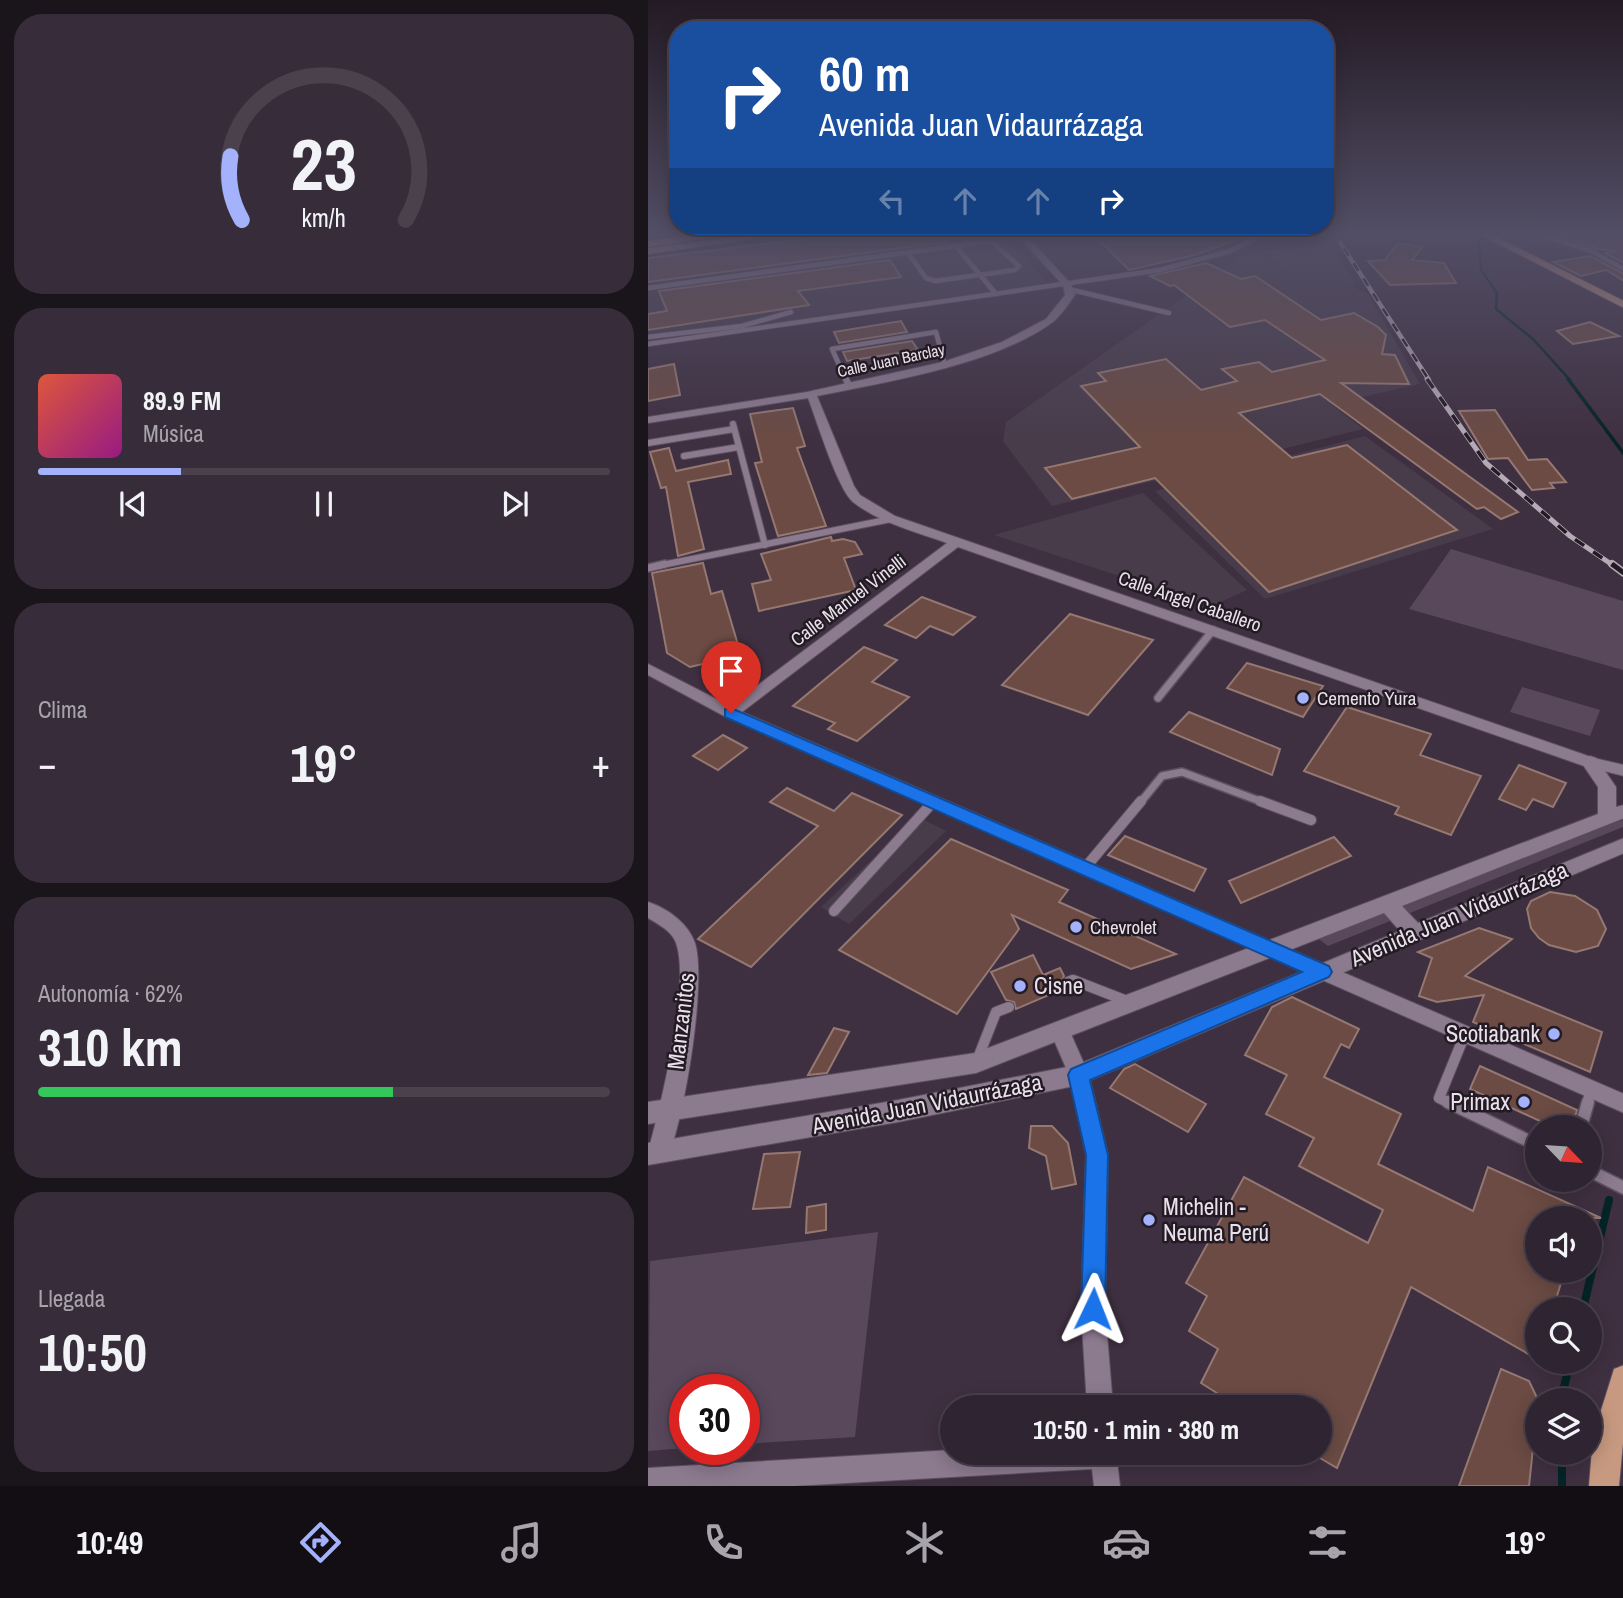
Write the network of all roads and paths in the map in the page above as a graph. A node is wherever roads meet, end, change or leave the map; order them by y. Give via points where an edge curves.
1 (938, 302) edge
2 (1067, 302) edge
3 (1129, 302) edge
4 (1605, 302) edge
5 (791, 312) dead end
6 (1623, 312) edge
7 (1169, 313) dead end
8 (648, 337) edge
9 (648, 344) edge
10 (945, 366) junction
11 (849, 386) junction
12 (811, 393) junction
13 (648, 420) edge
14 (648, 443) edge
15 (739, 447) junction
16 (684, 456) dead end
17 (891, 519) junction
18 (955, 543) junction
19 (765, 545) junction
20 (648, 568) edge
21 (1213, 630) junction
22 (648, 669) edge
23 (1158, 698) dead end
24 (731, 713) junction
25 (1590, 762) junction
26 (1623, 771) edge
27 (933, 802) junction
28 (1615, 813) edge
29 (1311, 820) dead end
30 (1623, 845) edge
31 (1085, 868) junction
32 (1387, 902) junction
33 (648, 909) edge
34 (834, 911) dead end
35 (1414, 933) junction
36 (1269, 949) junction
37 (1322, 972) junction
38 (1068, 982) dead end
39 (1133, 1003) junction
40 (1009, 1007) dead end
41 (1060, 1031) junction
42 (1465, 1034) junction
43 (976, 1063) junction
44 (1079, 1075) junction
45 (1591, 1089) junction
46 (1623, 1104) edge
47 (659, 1111) edge
48 (1584, 1115) edge
49 (1525, 1139) edge
50 (653, 1153) edge
51 (1602, 1177) edge
52 (1623, 1188) edge
53 (1623, 1379) edge
54 (1099, 1395) edge
55 (940, 1464) edge
56 (1104, 1465) edge
57 (648, 1481) edge
58 (1107, 1486) edge
59 (1604, 1486) edge

1 - 9 lane
2 - 10 street, Calle Juan Barclay via 1045,322 996,348
3 - 7 lane
4 - 6 main road
5 - 8 lane via 743,324
10 - 11 street, Calle Juan Barclay
10 - 11 lane via 936,332 836,347 832,349
11 - 12 street, Calle Juan Barclay
12 - 13 street, Calle Juan Barclay
12 - 17 street, Calle Ángel Caballero via 848,486 856,498
14 - 15 lane via 734,426
15 - 16 lane
15 - 19 lane
17 - 18 street, Calle Ángel Caballero
17 - 19 lane
18 - 21 street, Calle Ángel Caballero
18 - 24 street, Calle Manuel Vinelli
19 - 20 lane
21 - 23 lane
21 - 25 street, Calle Ángel Caballero
22 - 24 street
24 - 27 street
25 - 26 street, Calle Ángel Caballero
25 - 28 main road via 1607,787
27 - 31 street
27 - 34 lane
28 - 32 main road, Avenida Juan Vidaurrázaga
29 - 31 lane via 1182,772 1171,772 1162,776
30 - 35 main road, Avenida Juan Vidaurrázaga
31 - 36 street
32 - 35 main road
32 - 36 main road, Avenida Juan Vidaurrázaga
33 - 47 street, Manzanitos via 667,919 686,942 689,972
35 - 37 main road, Avenida Juan Vidaurrázaga
36 - 37 street
36 - 39 main road, Avenida Juan Vidaurrázaga
37 - 42 street
37 - 44 main road, Avenida Juan Vidaurrázaga
38 - 39 lane
39 - 41 main road, Avenida Juan Vidaurrázaga
40 - 43 lane via 996,1012
41 - 43 main road, Avenida Juan Vidaurrázaga
41 - 44 street
42 - 45 street
42 - 49 lane via 1440,1098
43 - 47 main road, Avenida Juan Vidaurrázaga
44 - 50 main road, Avenida Juan Vidaurrázaga
44 - 54 street via 1097,1155 1093,1309
45 - 46 street
45 - 48 lane
47 - 50 street, Manzanitos
51 - 52 lane
53 - 59 main road via 1608,1436
55 - 57 street
56 - 58 street

